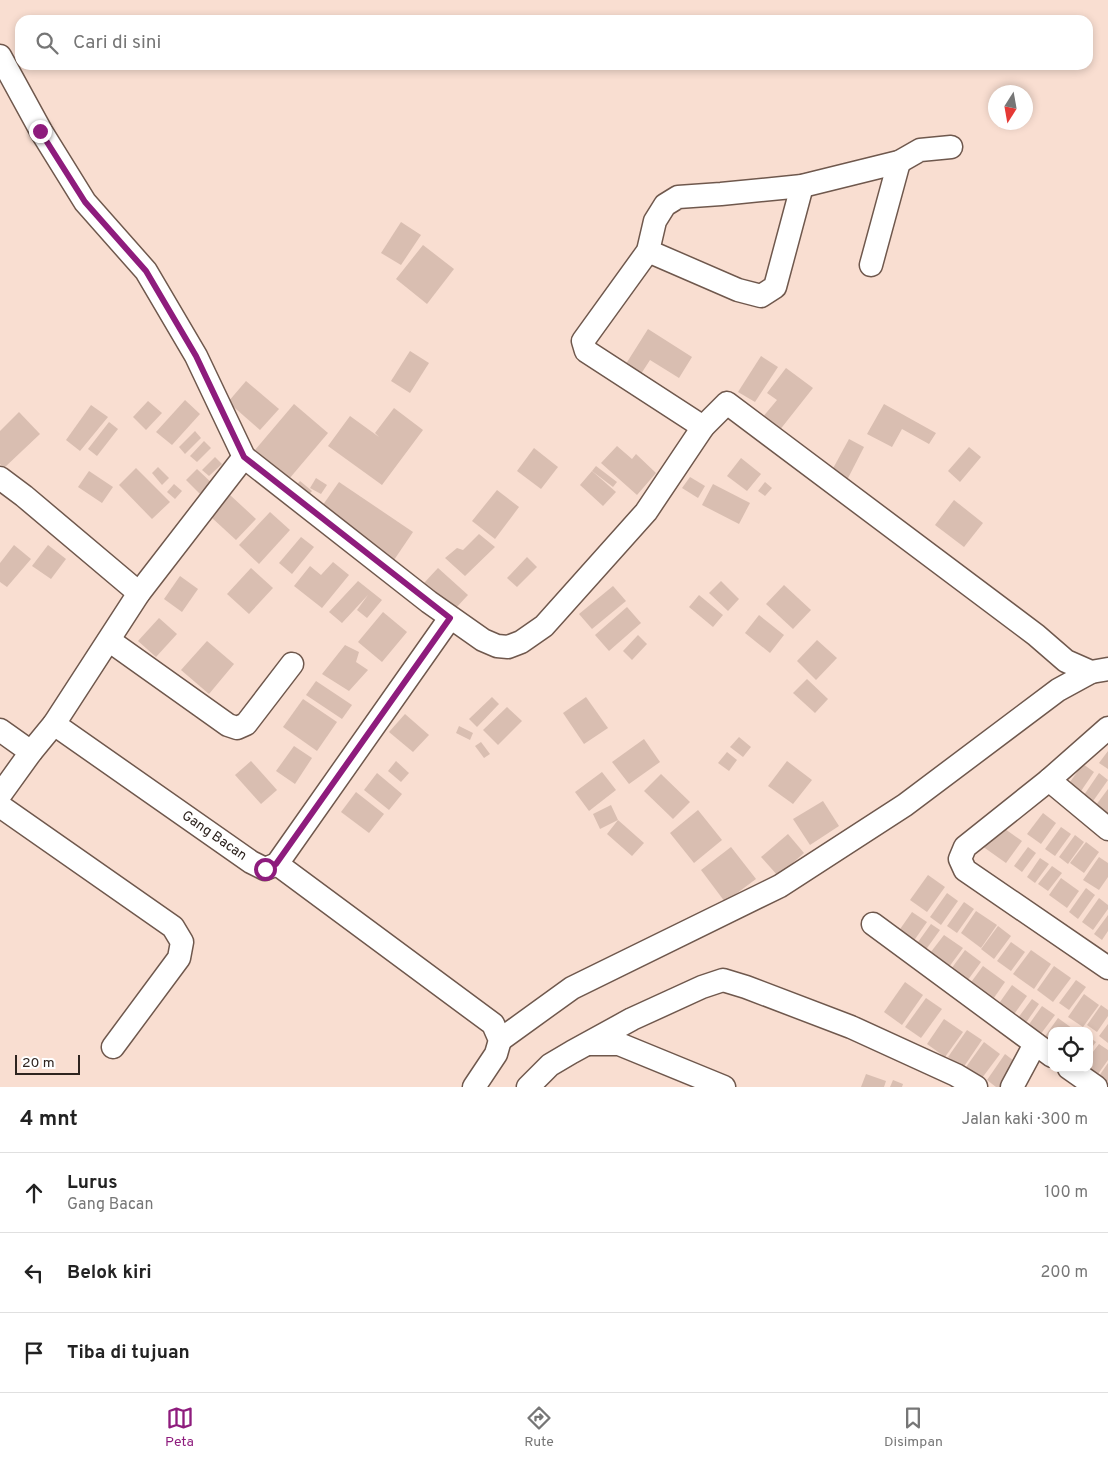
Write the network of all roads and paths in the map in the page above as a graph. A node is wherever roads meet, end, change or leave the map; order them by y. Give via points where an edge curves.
1 (0, 56) edge
2 (951, 147) dead end
3 (899, 162) junction
4 (802, 186) junction
5 (648, 251) junction
6 (871, 265) dead end
7 (703, 428) junction
8 (244, 457) junction
9 (0, 478) edge
10 (140, 594) junction
11 (450, 618) junction
12 (110, 641) junction
13 (292, 664) dead end
14 (1099, 670) edge
15 (54, 724) junction
16 (1108, 728) edge
17 (0, 730) edge
18 (31, 752) junction
19 (1049, 780) junction
20 (0, 795) edge
21 (0, 806) edge
22 (1108, 828) edge
23 (276, 864) junction
24 (874, 924) dead end
25 (1108, 968) edge
26 (500, 1040) junction
27 (587, 1044) junction
28 (113, 1047) dead end
29 (1043, 1050) edge
30 (1075, 1072) edge
31 (474, 1087) edge
32 (528, 1087) edge
33 (724, 1087) edge
34 (976, 1087) edge
35 (1012, 1087) edge
36 (1096, 1087) edge

1 - 8 street via 40,131 85,202 146,271 196,356
2 - 3 street via 920,150
3 - 4 street
3 - 6 street
4 - 5 street via 678,197 665,206 656,221
4 - 5 street via 775,287 761,296 738,290
5 - 7 street via 583,341 586,351
7 - 11 street via 646,512 544,626 508,647 483,640
7 - 14 street via 727,403 1036,635 1066,661
8 - 10 street
8 - 11 street
9 - 10 street
10 - 12 street
11 - 23 street
12 - 13 street via 237,728 246,724
12 - 15 street
14 - 26 street via 1058,690 905,804 780,886 572,988
15 - 18 street
15 - 23 street, Gang Bacan via 259,867 265,869
16 - 19 street
17 - 18 street
18 - 20 street
19 - 22 street
19 - 25 street via 965,846 960,859 965,870
21 - 28 street via 173,927 182,942 180,958
23 - 26 street via 493,1024
24 - 29 street
26 - 31 street via 496,1054
27 - 32 street via 550,1066
27 - 33 street via 618,1044
27 - 34 street via 632,1019 724,980 851,1027
29 - 35 street
30 - 36 street

